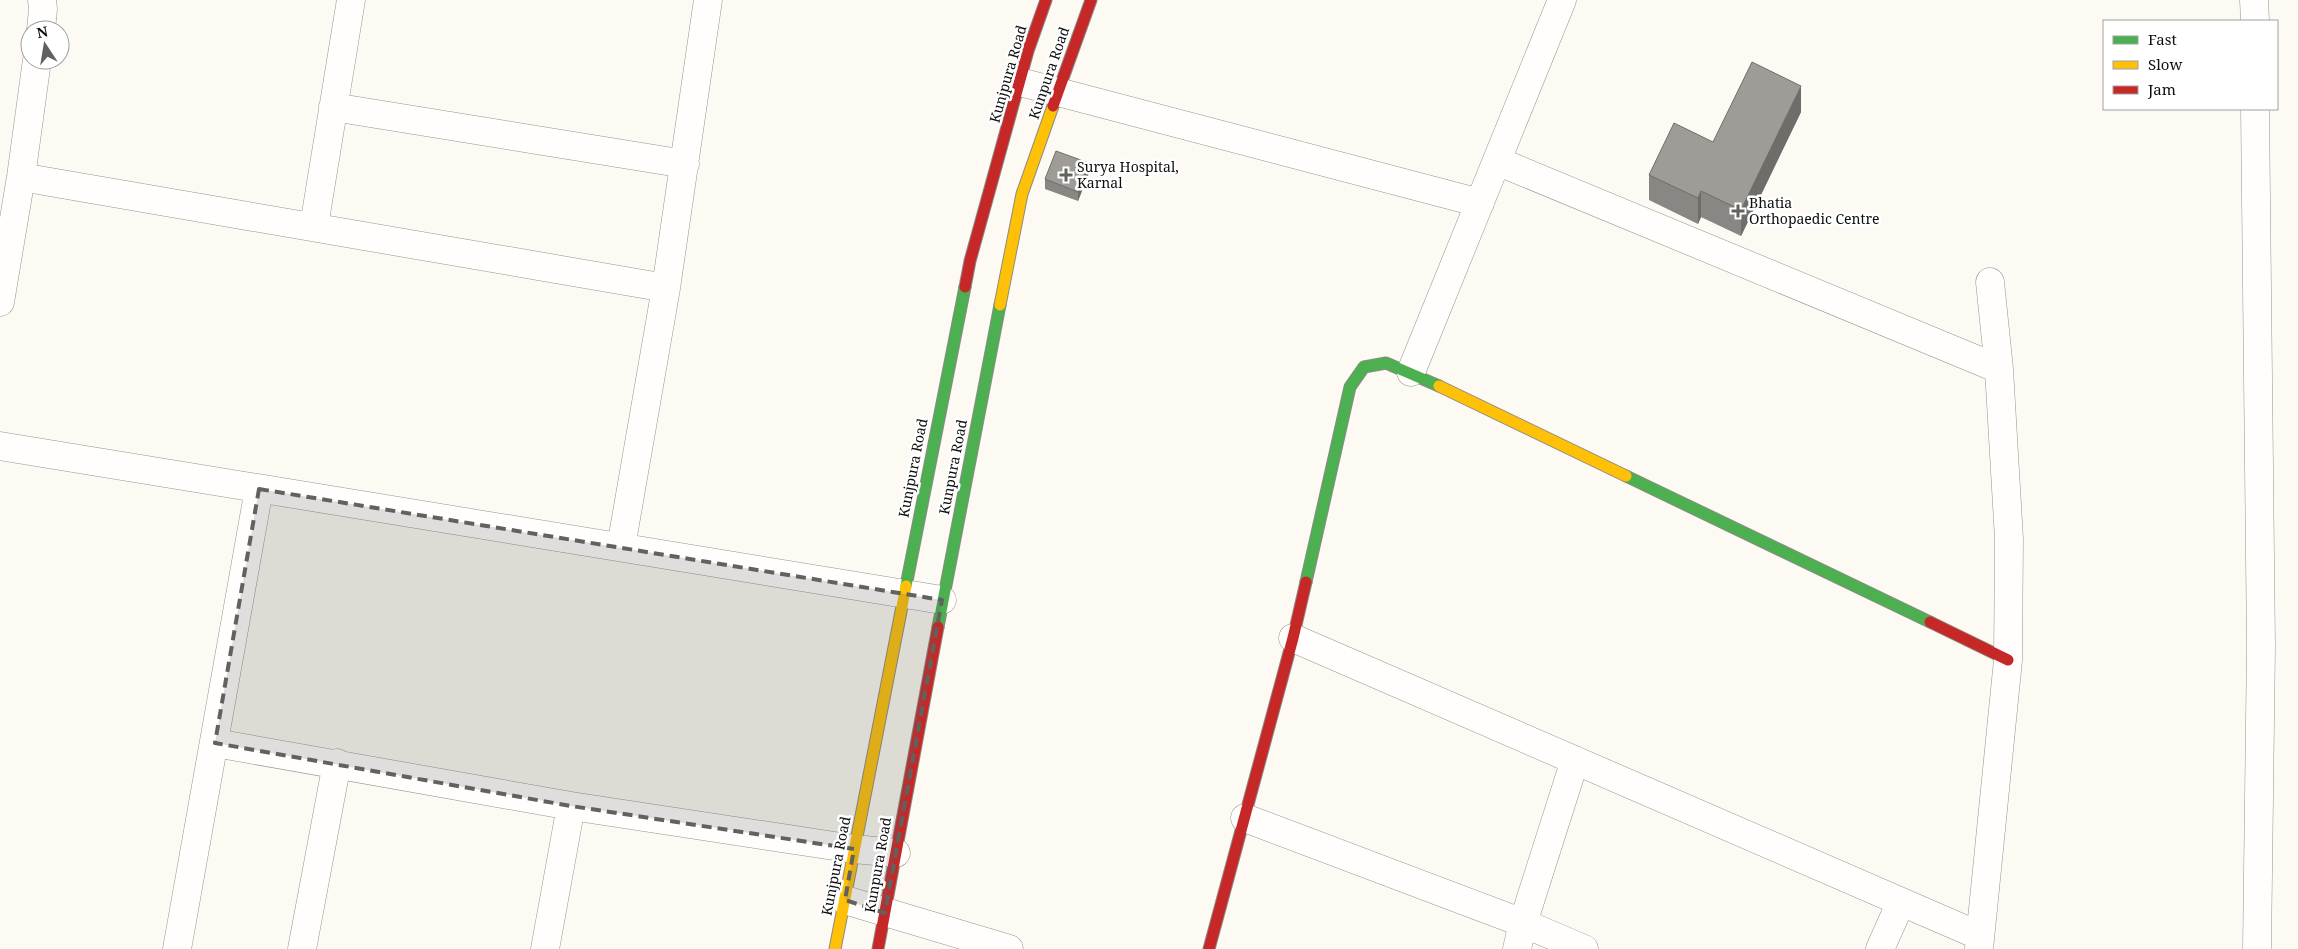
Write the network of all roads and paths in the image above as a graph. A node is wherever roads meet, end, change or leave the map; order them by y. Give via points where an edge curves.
1 (42, 0) edge
2 (351, 0) edge
3 (708, 0) edge
4 (1046, 0) edge
5 (1090, 0) edge
6 (1562, 0) edge
7 (2254, 0) edge
8 (41, 20) edge
9 (2254, 20) edge
10 (35, 70) edge
11 (1020, 82) junction
12 (1058, 92) junction
13 (333, 107) junction
14 (2256, 110) edge
15 (1498, 161) junction
16 (685, 164) junction
17 (21, 177) junction
18 (1480, 203) junction
19 (314, 226) junction
20 (1990, 282) dead end
21 (666, 288) junction
22 (0, 302) edge
23 (1999, 369) junction
24 (1412, 372) junction
25 (0, 446) edge
26 (259, 489) junction
27 (621, 547) junction
28 (904, 593) junction
29 (942, 600) junction
30 (1293, 638) junction
31 (2008, 660) junction
32 (215, 742) junction
33 (1575, 760) junction
34 (337, 763) junction
35 (572, 806) junction
36 (1245, 818) junction
37 (854, 850) junction
38 (896, 853) junction
39 (845, 900) junction
40 (1901, 902) junction
41 (885, 912) junction
42 (1523, 923) junction
43 (1980, 943) edge
44 (177, 949) edge
45 (302, 949) edge
46 (545, 949) edge
47 (835, 949) edge
48 (878, 949) edge
49 (1009, 949) edge
50 (1209, 949) edge
51 (1517, 949) edge
52 (1584, 949) edge
53 (1880, 949) edge
54 (2257, 949) edge

1 - 8 street
2 - 13 street
3 - 16 street
4 - 11 street, Kunjpura Road
5 - 12 street, Kunpura Road
6 - 15 street
7 - 9 street
10 - 17 street
11 - 12 street
11 - 28 street, Kunjpura Road via 970,261
12 - 18 street
12 - 29 street, Kunpura Road via 1022,194
13 - 16 street
13 - 19 street
14 - 54 street via 2261,646
15 - 18 street
15 - 23 street
16 - 21 street
17 - 19 street
17 - 22 street
18 - 24 street
19 - 21 street
20 - 23 street
21 - 27 street
23 - 31 street via 2009,540
24 - 30 street via 1386,363 1364,367 1350,387
24 - 31 street
25 - 26 street
26 - 27 street
26 - 32 street
27 - 28 street
28 - 29 street
28 - 37 street, Kunjpura Road
29 - 38 street, Kunpura Road
30 - 33 street
30 - 36 street
31 - 43 street
32 - 34 street
32 - 44 street
33 - 40 street
33 - 42 street
34 - 35 street
34 - 45 street
35 - 37 street
35 - 46 street
36 - 42 street
36 - 50 street
37 - 38 street
37 - 39 street, Kunjpura Road
38 - 41 street, Kunpura Road
39 - 41 street
39 - 47 street, Kunjpura Road
40 - 43 street
40 - 53 street
41 - 48 street, Kunpura Road
41 - 49 street
42 - 51 street
42 - 52 street

